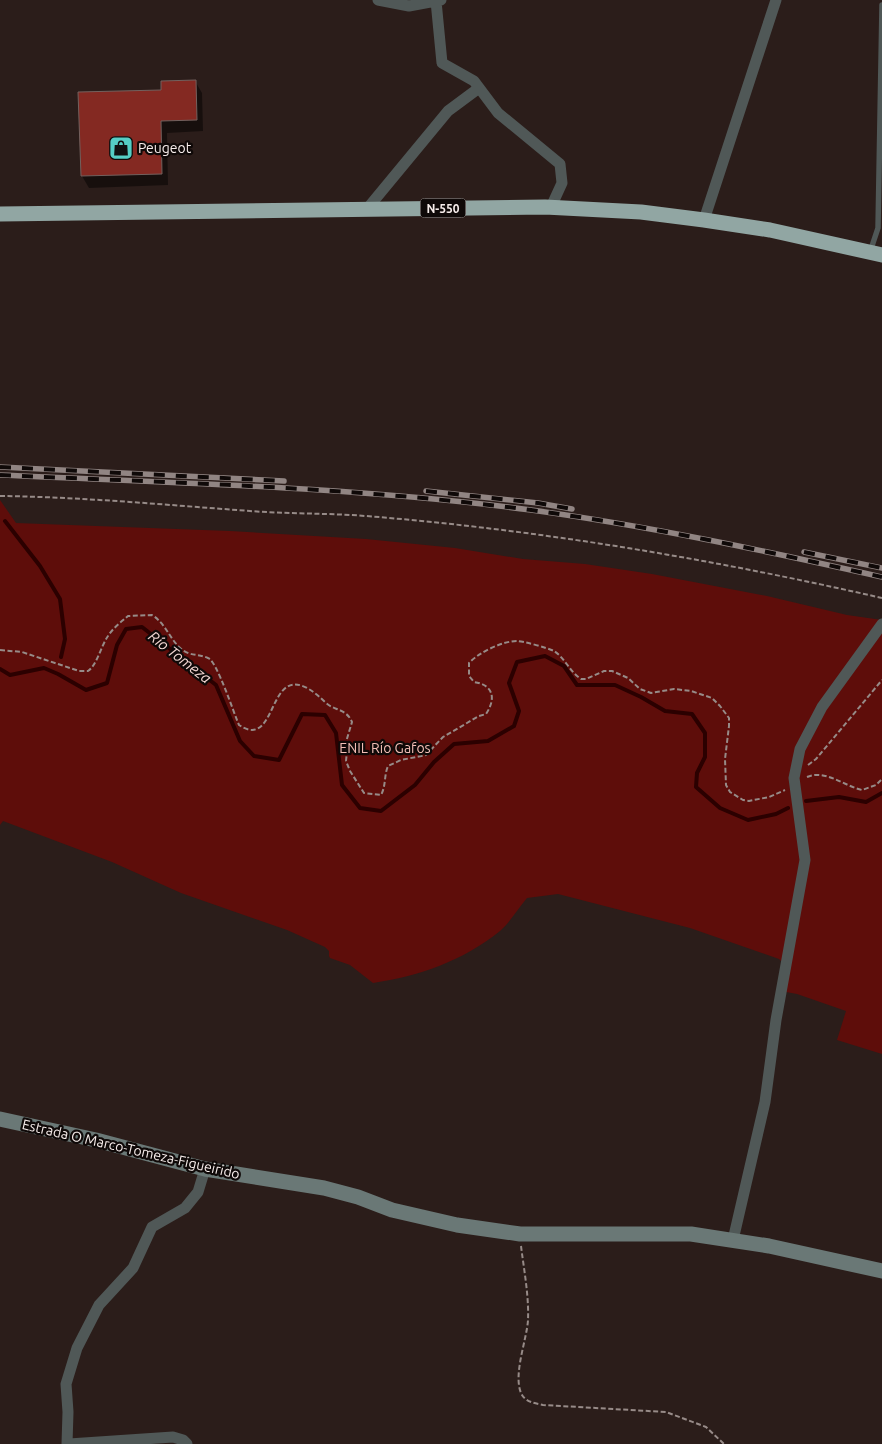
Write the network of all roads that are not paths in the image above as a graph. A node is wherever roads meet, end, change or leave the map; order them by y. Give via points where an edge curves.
1 (378, 0) edge
2 (439, 0) edge
3 (776, 0) edge
4 (882, 5) edge
5 (479, 88) junction
6 (551, 207) junction
7 (367, 209) junction
8 (0, 214) edge
9 (704, 220) junction
10 (876, 253) edge
11 (882, 624) edge
12 (0, 1119) edge
13 (205, 1169) junction
14 (733, 1240) junction
15 (882, 1271) edge
16 (68, 1444) edge
17 (187, 1444) edge

1 - 2 street via 409,6
2 - 5 street via 442,63 474,81
3 - 9 street
4 - 10 lane
5 - 6 street via 498,113 560,164 562,183
5 - 7 street via 448,111
6 - 7 highway, N-550
6 - 9 highway, N-550 via 641,212
7 - 8 highway, N-550
9 - 10 highway, N-550 via 770,230
11 - 14 street via 822,707 800,749 794,782 805,860 776,1020 765,1102
12 - 13 street, Estrada O Marco-Tomeza-Figueirido
13 - 14 street, Estrada O Marco-Tomeza-Figueirido via 324,1188 392,1210 456,1225 520,1234 682,1234
13 - 16 street via 198,1192 186,1208 152,1227 133,1268 99,1305 81,1339 66,1384
14 - 15 street, Estrada O Marco-Tomeza-Figueirido
16 - 17 street via 173,1437

